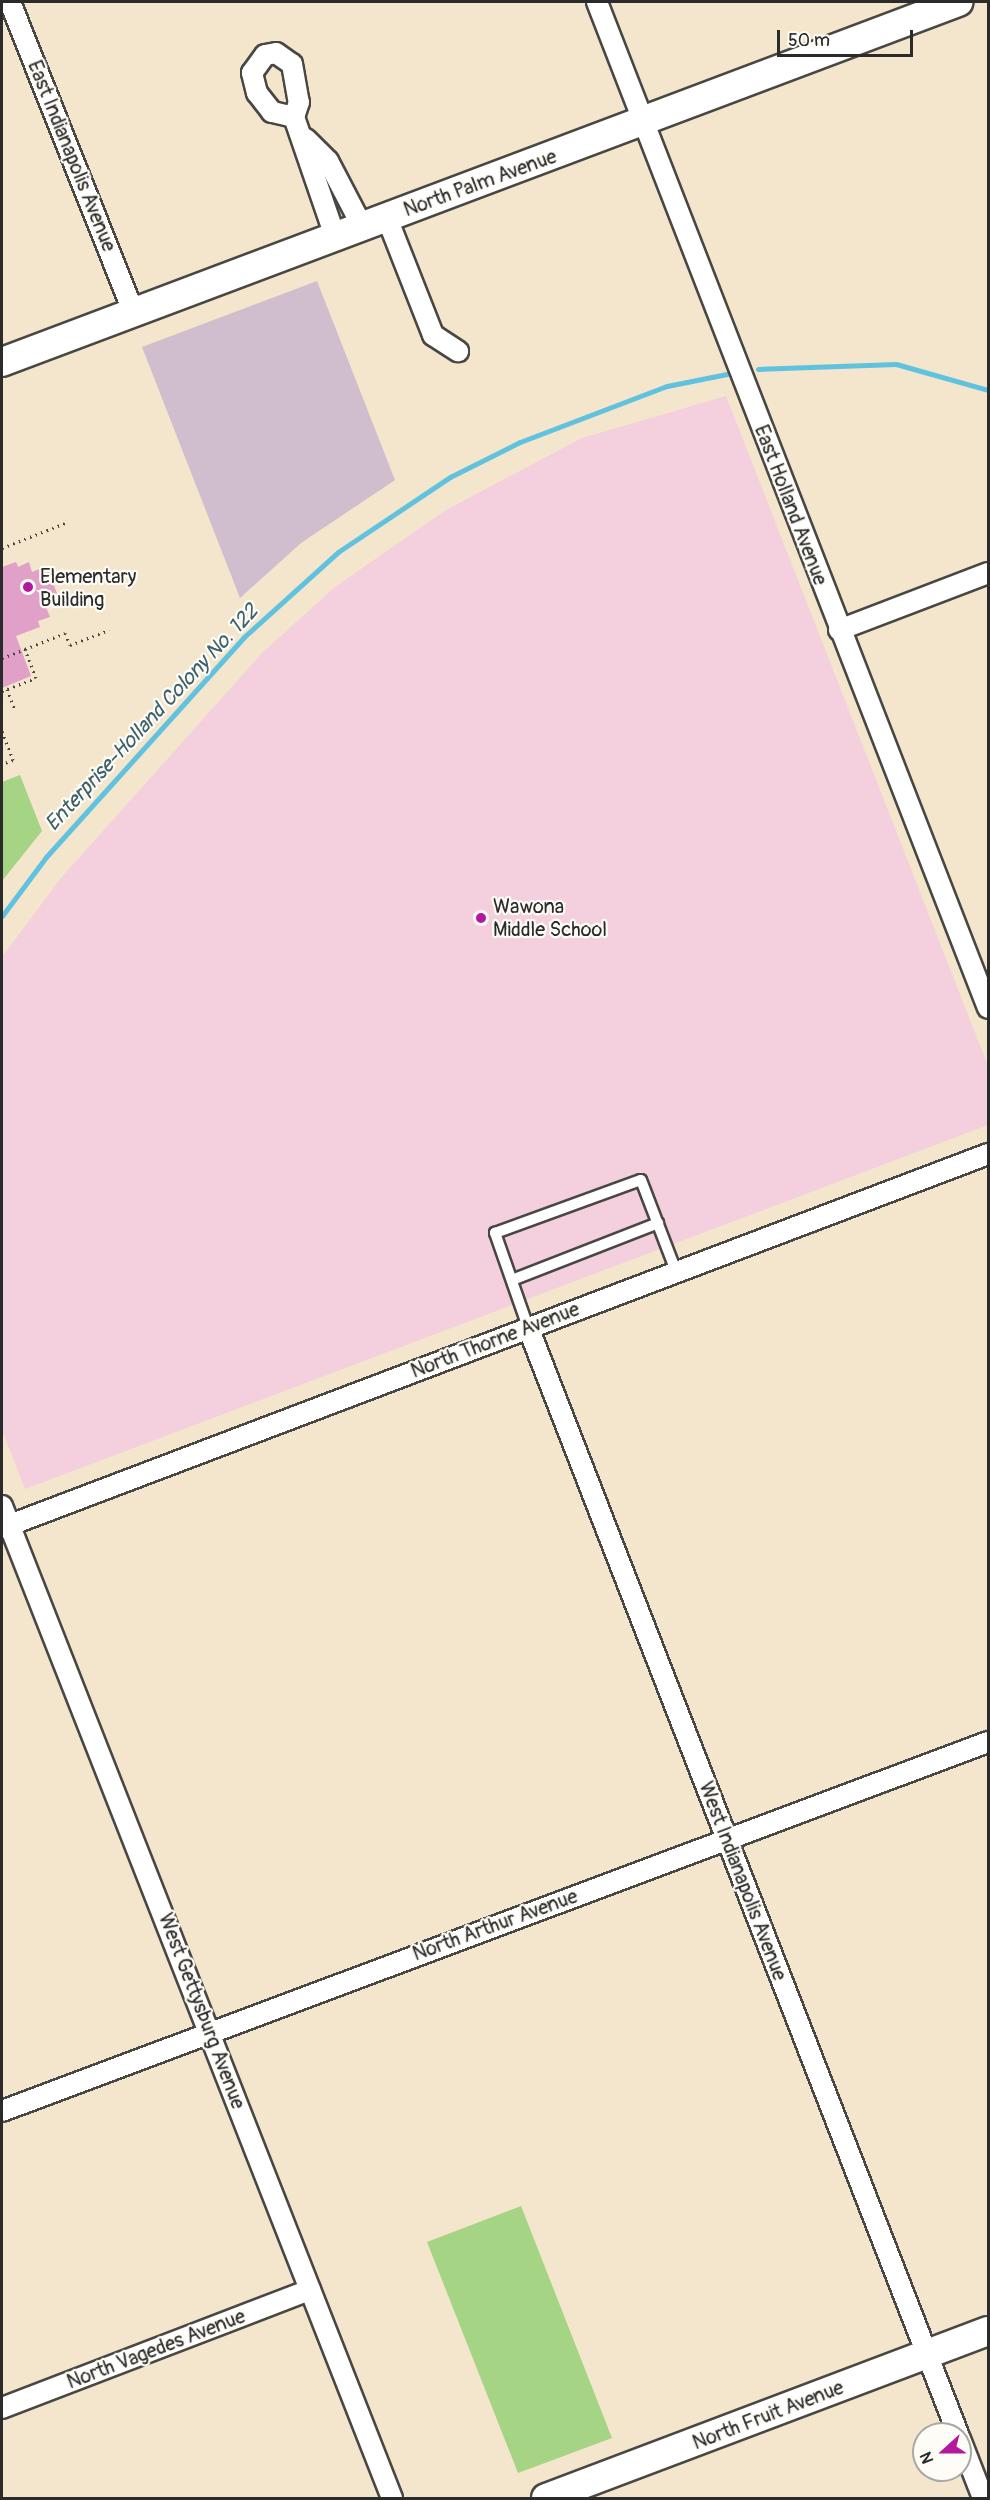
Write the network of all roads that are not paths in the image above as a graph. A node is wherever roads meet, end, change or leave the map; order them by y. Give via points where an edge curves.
1 (10, 2) edge
2 (597, 2) edge
3 (958, 2) edge
4 (294, 117) dead end
5 (645, 123) junction
6 (304, 137) junction
7 (374, 222) junction
8 (335, 236) junction
9 (134, 311) junction
10 (458, 351) dead end
11 (2, 362) edge
12 (988, 573) edge
13 (839, 630) junction
14 (988, 1008) edge
15 (988, 1154) edge
16 (658, 1222) junction
17 (676, 1271) junction
18 (512, 1280) junction
19 (528, 1327) junction
20 (2, 1506) edge
21 (5, 1527) edge
22 (988, 1742) edge
23 (727, 1840) junction
24 (210, 2030) junction
25 (2, 2111) edge
26 (310, 2290) junction
27 (988, 2331) edge
28 (927, 2354) junction
29 (2, 2408) edge
30 (953, 2422) edge
31 (972, 2470) edge
32 (392, 2499) edge
33 (546, 2499) edge
34 (983, 2499) edge

1 - 9 street, East Indianapolis Avenue
2 - 5 street, East Holland Avenue
3 - 5 main road, North Palm Avenue
4 - 6 street
5 - 7 main road, North Palm Avenue
5 - 13 street, East Holland Avenue
6 - 7 street via 328,160
6 - 8 street
7 - 8 main road, North Palm Avenue
7 - 10 street via 433,335
8 - 9 main road, North Palm Avenue
9 - 11 main road, North Palm Avenue
12 - 13 street
13 - 14 street, East Holland Avenue
15 - 17 street, North Thorne Avenue
16 - 17 lane
16 - 18 lane
16 - 18 lane via 641,1180 495,1233
17 - 19 street, North Thorne Avenue
18 - 19 lane
19 - 21 street, North Thorne Avenue
19 - 23 street, West Indianapolis Avenue
20 - 21 street, West Gettysburg Avenue
21 - 24 street, West Gettysburg Avenue
22 - 23 street, North Arthur Avenue
23 - 24 street, North Arthur Avenue
23 - 28 street, West Indianapolis Avenue
24 - 25 street, North Arthur Avenue
24 - 26 street, West Gettysburg Avenue
26 - 29 street, North Vagedes Avenue
26 - 32 street, West Gettysburg Avenue
27 - 28 main road, North Fruit Avenue
28 - 30 street, West Indianapolis Avenue
28 - 33 main road, North Fruit Avenue
31 - 34 street

